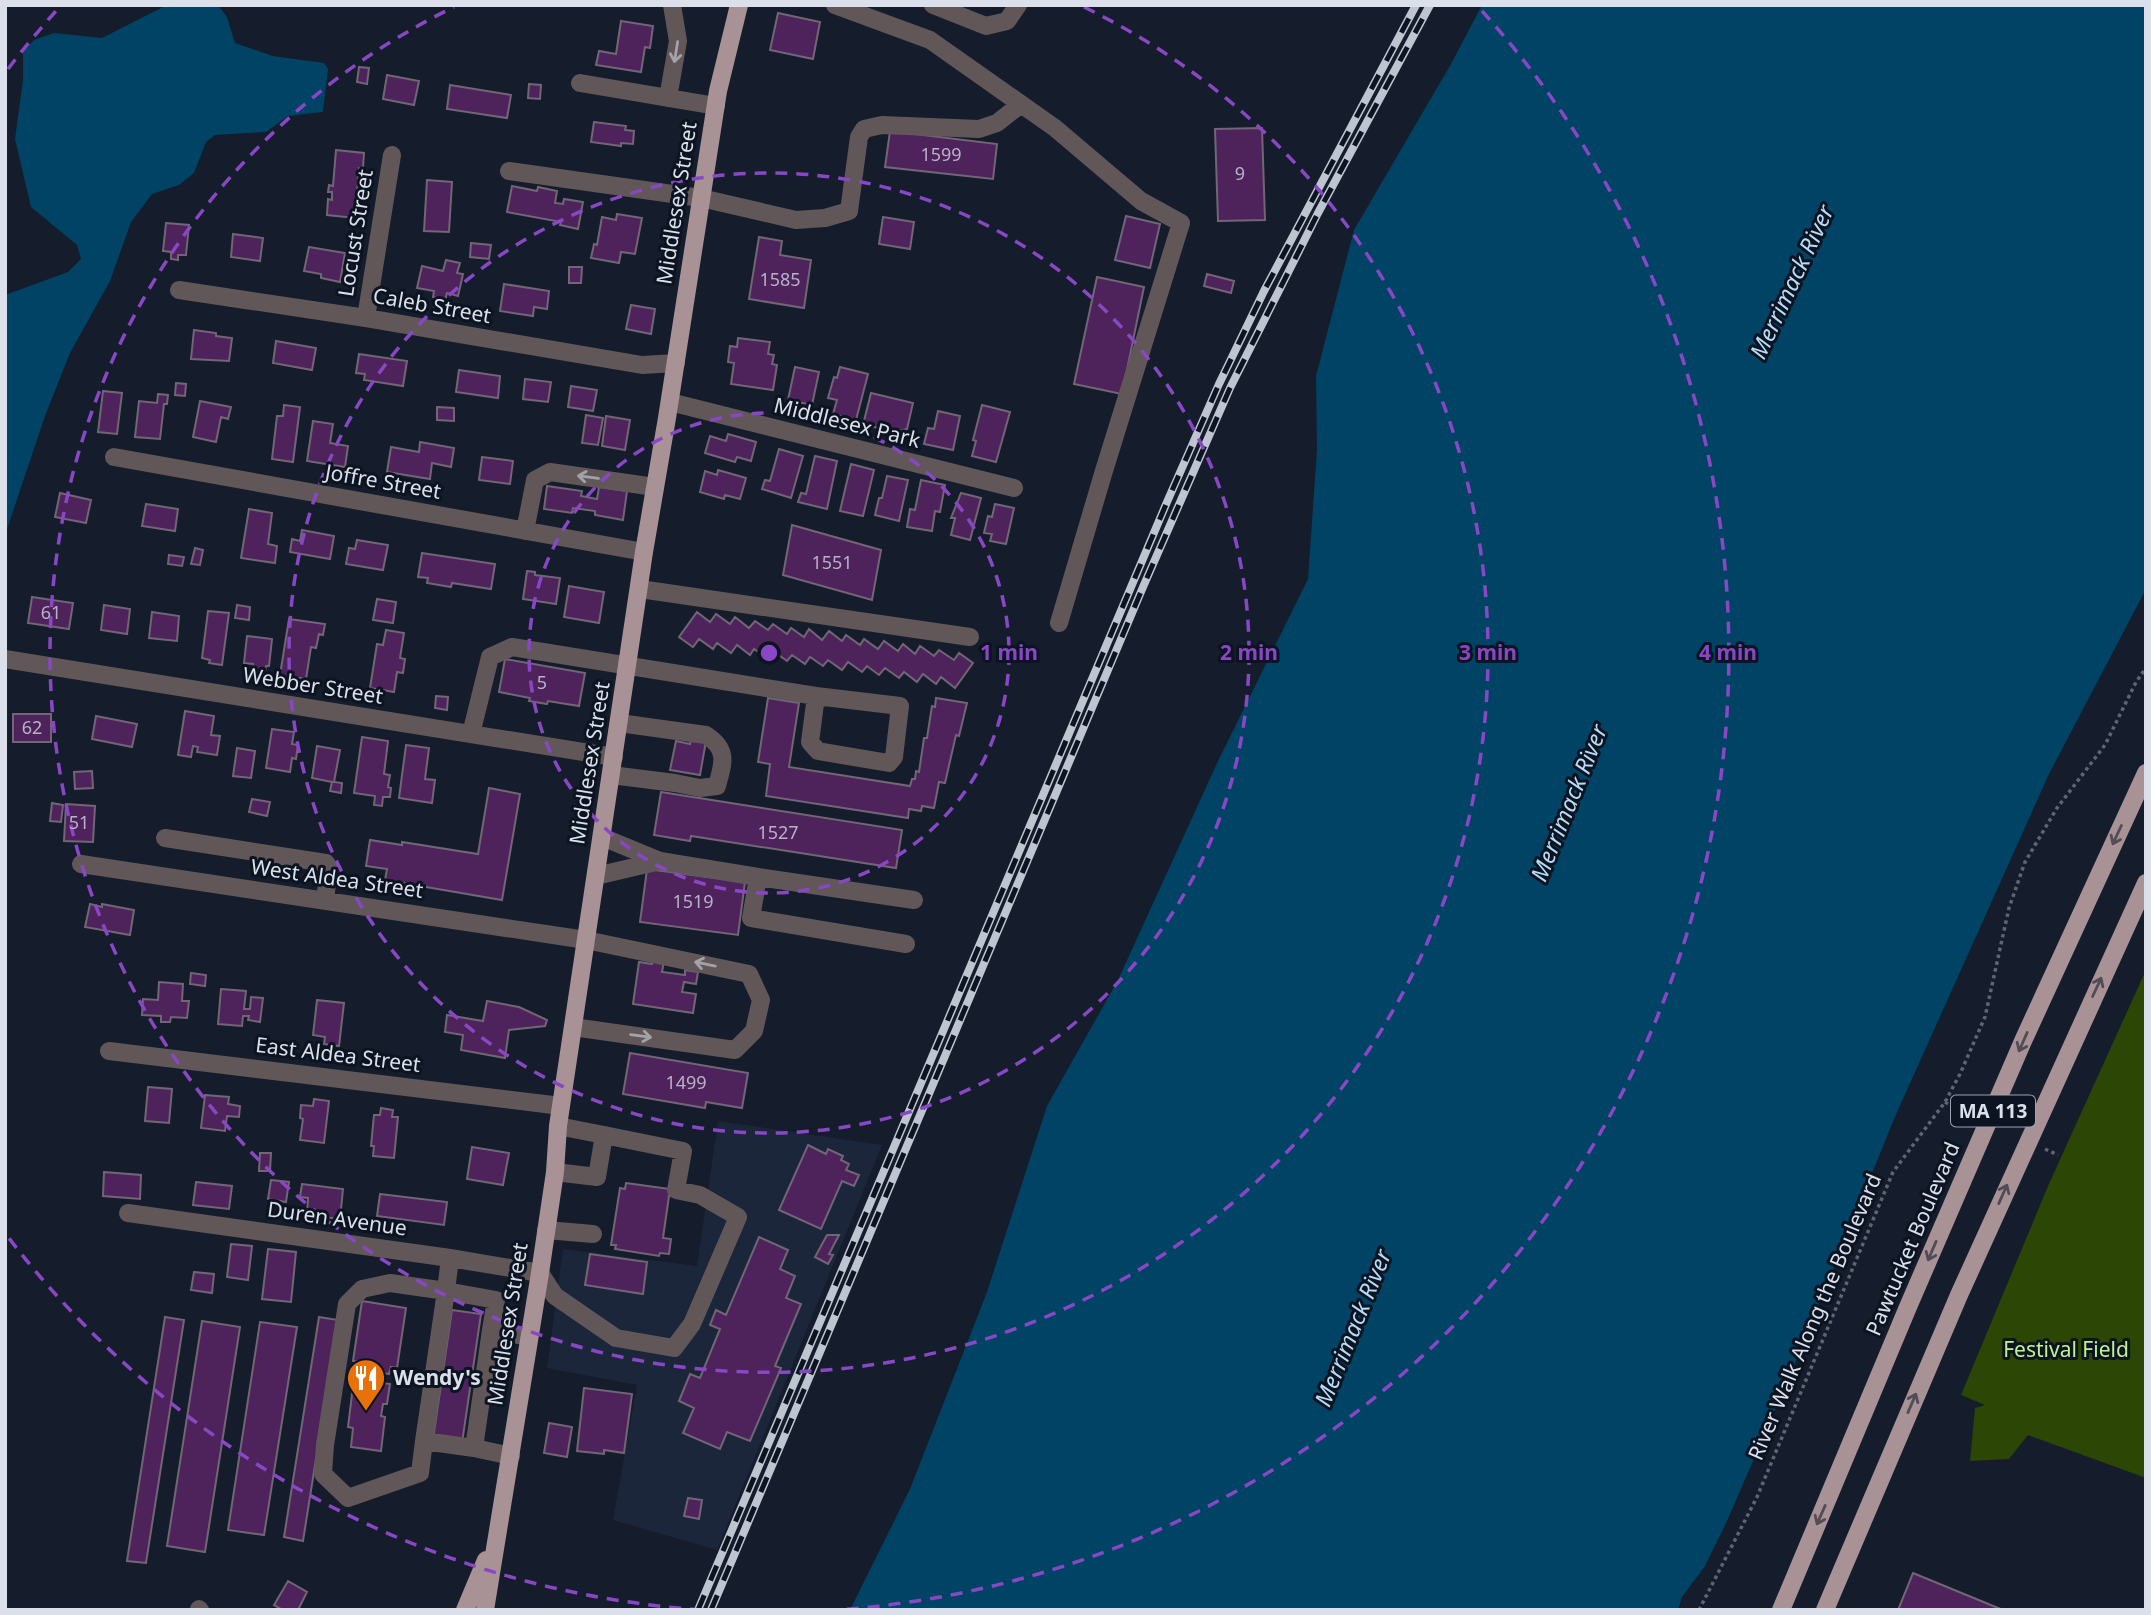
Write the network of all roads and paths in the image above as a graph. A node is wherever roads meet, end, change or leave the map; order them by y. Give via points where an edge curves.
1 (672, 5) edge
2 (739, 5) edge
3 (835, 5) edge
4 (933, 5) edge
5 (1018, 5) edge
6 (580, 83) dead end
7 (668, 98) junction
8 (1017, 101) junction
9 (716, 106) junction
10 (392, 155) dead end
11 (509, 171) dead end
12 (701, 198) junction
13 (179, 290) dead end
14 (366, 318) junction
15 (676, 363) junction
16 (670, 402) junction
17 (114, 457) dead end
18 (655, 487) junction
19 (1014, 488) dead end
20 (525, 531) junction
21 (644, 552) junction
22 (640, 589) junction
23 (1059, 623) dead end
24 (970, 637) dead end
25 (5, 659) edge
26 (628, 667) junction
27 (2146, 668) edge
28 (816, 696) junction
29 (619, 723) junction
30 (471, 734) junction
31 (612, 766) junction
32 (2146, 774) edge
33 (602, 837) junction
34 (165, 838) dead end
35 (660, 861) junction
36 (80, 864) dead end
37 (596, 876) junction
38 (758, 877) junction
39 (2146, 883) edge
40 (325, 900) junction
41 (914, 900) dead end
42 (586, 940) junction
43 (906, 944) dead end
44 (573, 1027) junction
45 (109, 1051) dead end
46 (1945, 1102) junction
47 (561, 1106) junction
48 (1968, 1114) dead end
49 (558, 1126) junction
50 (604, 1135) junction
51 (2045, 1149) dead end
52 (2058, 1155) dead end
53 (555, 1172) junction
54 (128, 1213) dead end
55 (546, 1230) junction
56 (593, 1234) dead end
57 (450, 1258) junction
58 (540, 1273) junction
59 (446, 1292) junction
60 (491, 1330) junction
61 (529, 1337) junction
62 (424, 1441) junction
63 (474, 1448) junction
64 (511, 1456) junction
65 (498, 1531) junction
66 (465, 1610) edge
67 (485, 1610) edge
68 (1699, 1610) edge
69 (1781, 1610) edge
70 (1825, 1610) edge

1 -> 7 street via 678,41
2 - 9 main road, Middlesex Street
3 - 8 street via 930,40
4 - 5 street via 986,26 1007,21
6 - 7 street
7 - 9 street
8 - 12 street via 997,123 979,130 882,125 864,129 849,211 796,220
8 - 23 street via 1141,201 1181,223
9 - 12 main road, Middlesex Street
10 - 14 street, Locust Street
11 - 12 street
12 - 15 main road, Middlesex Street
13 - 14 street, Caleb Street
14 - 15 street, Caleb Street via 642,365
15 - 16 main road, Middlesex Street
16 - 18 main road, Middlesex Street
16 - 19 street, Middlesex Park
17 - 20 street, Joffre Street
18 -> 20 street via 550,472 535,480
18 - 21 main road, Middlesex Street
20 - 21 street, Joffre Street
21 - 22 main road, Middlesex Street
22 - 24 street
22 - 26 main road, Middlesex Street
25 - 30 street, Webber Street
26 - 28 street
26 - 29 main road, Middlesex Street
26 - 30 street via 512,647 490,657
27 - 46 path, River Walk Along the Boulevard via 2105,746 2057,808 2025,862 2009,908 1985,1017
28 - 28 street via 810,742 818,751 889,763 894,757 900,706
29 - 31 main road, Middlesex Street
29 - 31 street, Webber Street via 706,735 717,742 724,758 717,786 700,788
30 - 31 street, Webber Street
31 - 33 main road, Middlesex Street
32 -> 69 main road, Pawtucket Boulevard / MA 113 via 2013,1064
33 - 35 street
33 - 37 main road, Middlesex Street
34 - 40 street via 326,863
35 - 37 street
35 - 38 street
36 - 40 street, West Aldea Street
37 - 42 main road, Middlesex Street
38 - 41 street
38 - 43 street via 751,918
70 -> 39 main road, MA 113 via 1995,1212
40 - 42 street, West Aldea Street
42 - 44 main road, Middlesex Street
44 -> 42 street, West Aldea Street via 735,1050 754,1031 761,1000 749,974
44 - 47 main road, Middlesex Street
45 - 47 street, East Aldea Street
46 - 48 path
46 - 68 path, River Walk Along the Boulevard via 1893,1172 1757,1497
47 - 49 main road, Middlesex Street
49 - 50 street
49 - 53 main road, Middlesex Street
50 - 53 street via 597,1177
50 - 58 street via 682,1151 676,1190 700,1195 738,1217 692,1324 674,1348 616,1338 555,1296
51 - 52 path
53 - 55 main road, Middlesex Street
54 - 57 street, Duren Avenue
55 - 56 street
55 - 58 main road, Middlesex Street
57 - 58 street, Duren Avenue
57 - 59 street
58 - 61 main road, Middlesex Street
59 - 60 street via 496,1300
59 - 62 street
59 - 62 street via 390,1283 362,1289 347,1304 323,1474 348,1498 420,1474
60 - 61 street
60 - 63 street
61 - 64 main road, Middlesex Street
62 - 63 street
63 - 64 street
64 - 65 main road, Middlesex Street
65 - 66 main road, Middlesex Street
65 - 67 main road, Middlesex Street

